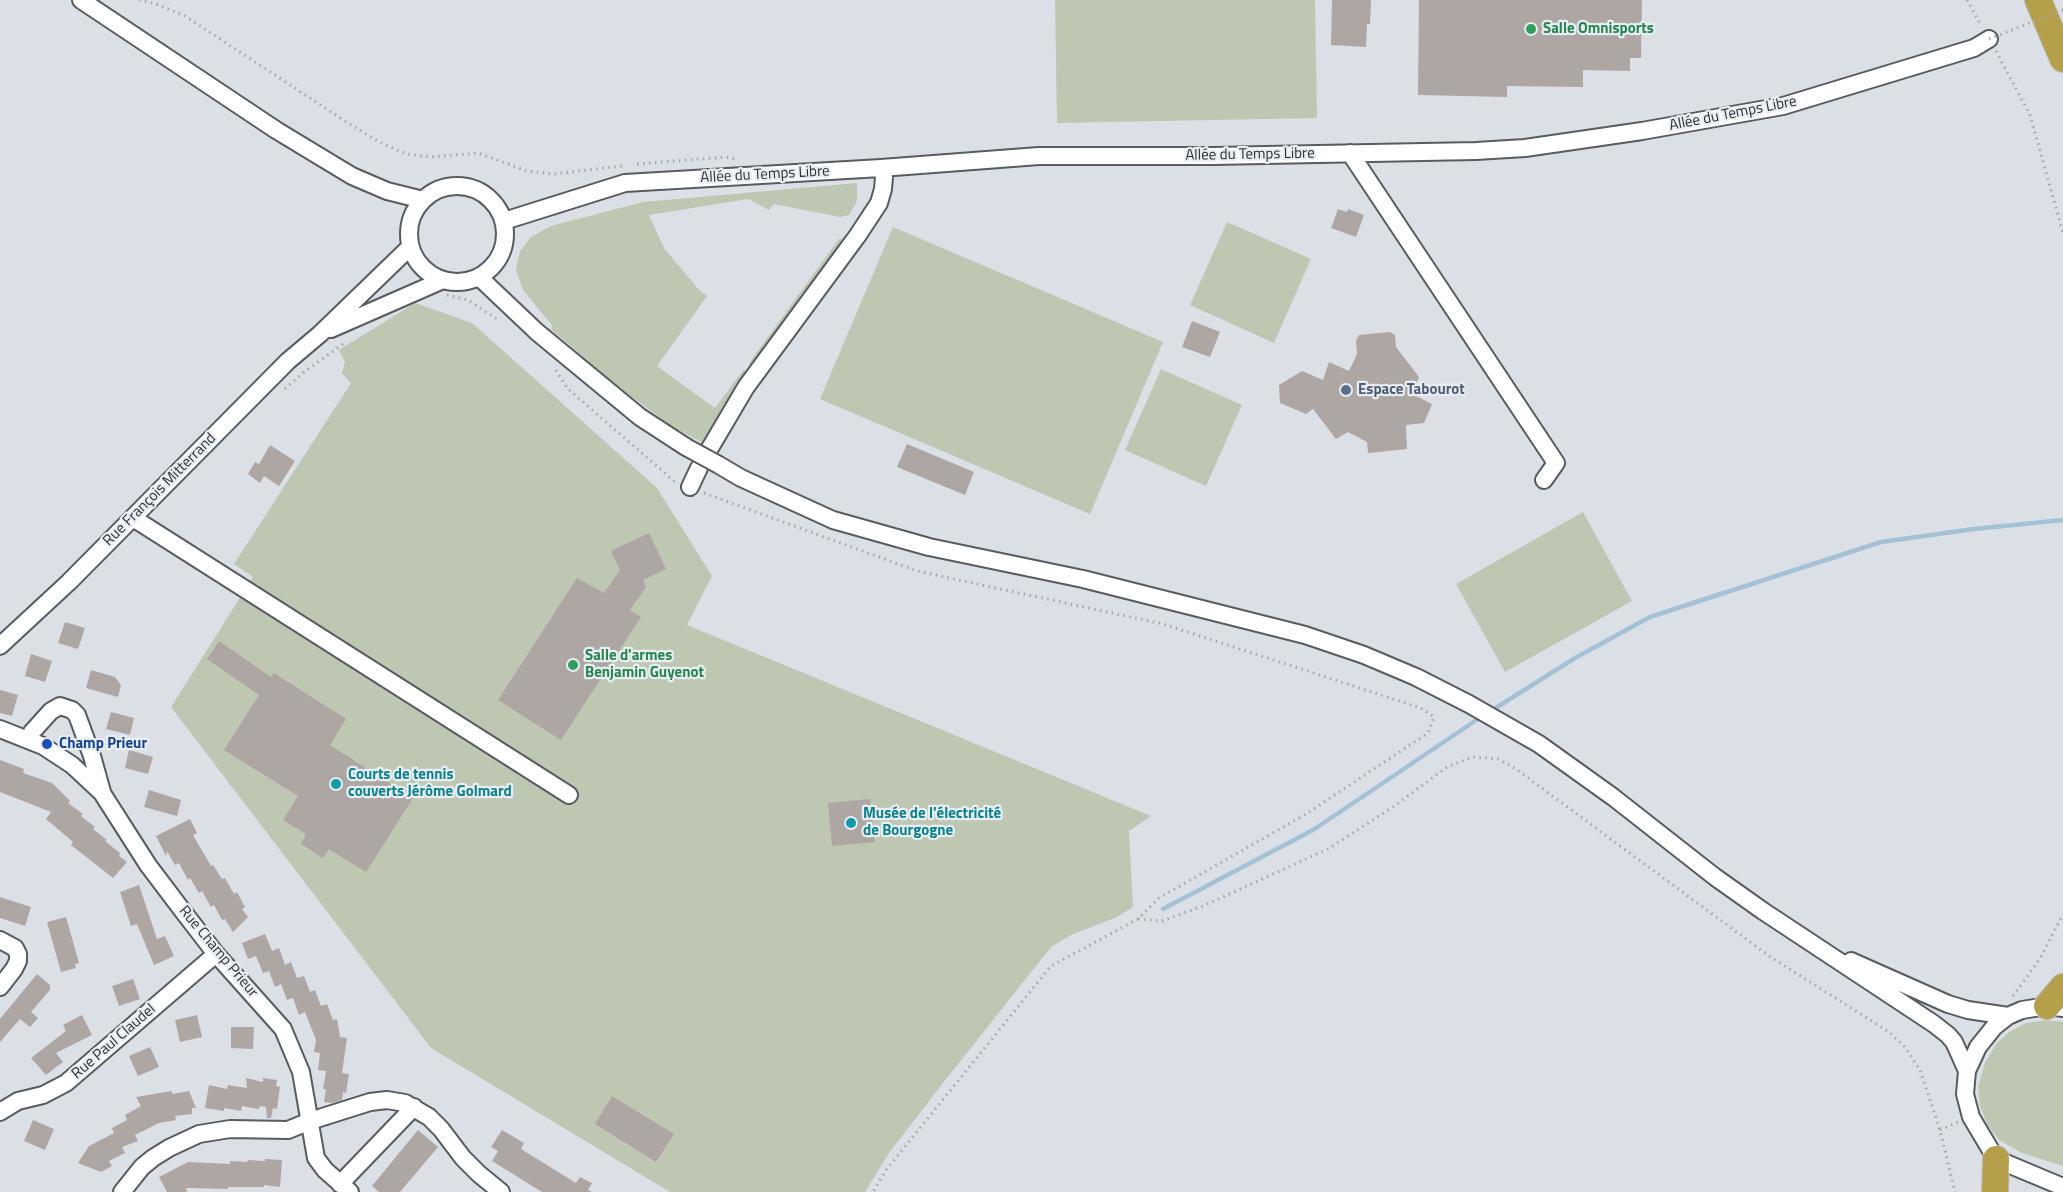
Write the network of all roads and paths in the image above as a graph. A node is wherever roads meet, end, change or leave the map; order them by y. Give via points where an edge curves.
1 (81, 0) edge
2 (139, 0) edge
3 (1967, 0) edge
4 (2038, 0) edge
5 (2063, 10) edge
6 (1989, 39) junction
7 (2063, 59) edge
8 (1350, 153) junction
9 (743, 161) dead end
10 (634, 165) dead end
11 (622, 166) dead end
12 (881, 168) junction
13 (423, 200) junction
14 (504, 222) junction
15 (2063, 233) edge
16 (410, 247) junction
17 (478, 277) junction
18 (444, 288) junction
19 (500, 321) dead end
20 (320, 334) junction
21 (350, 339) dead end
22 (278, 396) dead end
23 (710, 448) dead end
24 (699, 468) dead end
25 (1544, 480) dead end
26 (690, 488) dead end
27 (133, 518) junction
28 (0, 646) edge
29 (1434, 717) dead end
30 (0, 729) edge
31 (28, 740) junction
32 (102, 793) junction
33 (569, 795) dead end
34 (2063, 914) edge
35 (1138, 919) junction
36 (5, 942) edge
37 (1815, 944) junction
38 (216, 954) junction
39 (0, 987) edge
40 (2058, 1000) edge
41 (2008, 1016) junction
42 (1968, 1071) junction
43 (414, 1107) junction
44 (0, 1112) edge
45 (310, 1121) junction
46 (1996, 1159) junction
47 (2056, 1184) edge
48 (345, 1188) edge
49 (123, 1192) edge
50 (501, 1192) edge
51 (873, 1192) edge
52 (1955, 1192) edge
53 (1995, 1192) edge

1 - 13 street via 352,176
2 - 11 path via 185,16 351,125 406,154 431,157 478,153 527,171 554,174
3 - 6 path
4 - 7 highway
5 - 6 path, bridge
6 - 8 street, Allée du Temps Libre via 1974,48 1783,106 1525,148
6 - 15 path via 2030,115
8 - 12 street, Allée du Temps Libre via 1039,156
8 - 25 street via 1556,463
9 - 10 path via 726,157
12 - 14 street, Allée du Temps Libre via 625,183
12 - 23 street via 884,177 879,204 746,387
13 - 14 street via 448,186 476,189 489,197
13 - 16 street via 410,222
14 - 17 street via 501,254
16 - 18 street via 417,261
16 - 20 street, Rue François Mitterrand
17 - 18 street
17 - 37 street, bridge via 639,417 741,478 833,520 928,547 1083,579 1305,635 1416,677 1539,744 1715,877
18 - 19 path
18 - 20 street, Rue François Mitterrand
20 - 27 street, Rue François Mitterrand via 288,361
21 - 22 path
24 - 26 street
27 - 28 street, Rue François Mitterrand
27 - 33 street
29 - 35 path via 1428,733 1306,814 1159,898
30 - 31 street, Rue Champ Prieur
31 - 32 street, Rue Champ Prieur via 72,765
31 - 32 street, Rue Champ Prieur via 51,711 60,706 72,710 92,756
32 - 38 street, Rue Champ Prieur via 148,865
34 - 41 path via 2041,957 2011,998
35 - 51 path via 1051,966 886,1170
35 - 52 path via 1162,921 1203,906 1328,849 1447,767 1473,757 1498,759 1769,956 1889,1032 1905,1047 1920,1070
36 - 39 street via 18,954 18,961
37 - 41 street via 1948,1004
37 - 42 street via 1942,1030 1954,1042
38 - 44 street, Rue Paul Claudel via 66,1083
38 - 45 street, Rue Champ Prieur via 284,1029 300,1072
40 - 41 street
41 - 42 street via 1984,1037
42 - 46 street via 1965,1094 1971,1117
43 - 45 street via 379,1101
43 - 48 street
43 - 50 street via 435,1123 463,1158
45 - 48 street, Rue Champ Prieur via 316,1158
45 - 49 street via 288,1130 230,1129 199,1134 153,1158
46 - 47 street
46 - 53 highway

